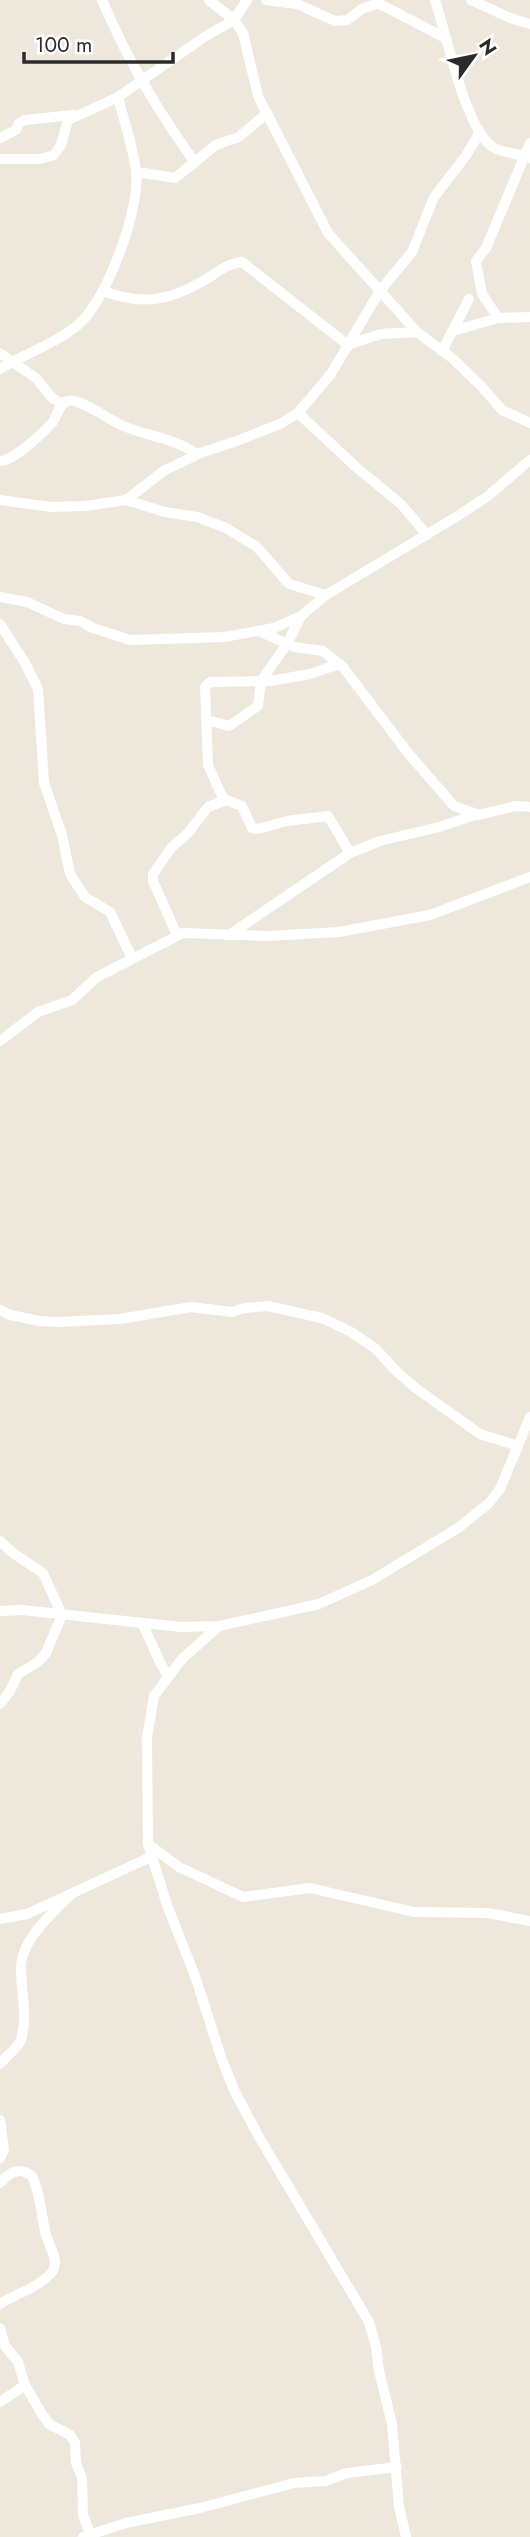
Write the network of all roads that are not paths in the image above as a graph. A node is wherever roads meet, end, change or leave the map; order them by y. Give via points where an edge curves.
1 (102, 0) edge
2 (209, 0) edge
3 (247, 0) edge
4 (266, 0) edge
5 (435, 0) edge
6 (471, 0) edge
7 (234, 20) junction
8 (530, 24) edge
9 (447, 39) junction
10 (142, 79) junction
11 (118, 97) junction
12 (267, 113) junction
13 (76, 115) junction
14 (479, 130) junction
15 (0, 138) edge
16 (530, 143) edge
17 (527, 157) edge
18 (0, 159) edge
19 (194, 161) junction
20 (137, 172) junction
21 (103, 291) junction
22 (379, 292) junction
23 (469, 299) dead end
24 (368, 313) junction
25 (530, 317) edge
26 (498, 318) junction
27 (453, 331) junction
28 (416, 332) junction
29 (388, 333) junction
30 (349, 345) junction
31 (442, 351) junction
32 (0, 352) edge
33 (11, 362) junction
34 (0, 369) edge
35 (63, 404) junction
36 (298, 413) junction
37 (530, 423) edge
38 (197, 454) junction
39 (530, 460) edge
40 (0, 461) edge
41 (0, 500) edge
42 (126, 500) junction
43 (427, 535) junction
44 (326, 595) junction
45 (0, 597) edge
46 (301, 616) junction
47 (0, 624) edge
48 (259, 631) junction
49 (287, 644) junction
50 (339, 664) junction
51 (261, 681) junction
52 (207, 720) junction
53 (226, 800) junction
54 (454, 806) junction
55 (530, 807) edge
56 (475, 815) junction
57 (456, 822) junction
58 (350, 853) junction
59 (530, 877) edge
60 (177, 935) junction
61 (229, 935) junction
62 (132, 958) junction
63 (0, 1041) edge
64 (0, 1310) edge
65 (530, 1417) edge
66 (519, 1446) junction
67 (0, 1541) edge
68 (0, 1611) edge
69 (62, 1615) junction
70 (142, 1624) junction
71 (219, 1626) junction
72 (168, 1676) junction
73 (0, 1704) edge
74 (148, 1844) junction
75 (153, 1856) junction
76 (71, 1894) junction
77 (0, 1919) edge
78 (530, 1921) edge
79 (0, 2064) edge
80 (0, 2120) edge
81 (0, 2158) edge
82 (0, 2183) edge
83 (0, 2304) edge
84 (0, 2328) edge
85 (25, 2385) junction
86 (0, 2402) edge
87 (397, 2467) junction
88 (87, 2535) edge
89 (406, 2537) edge

1 - 10 street
2 - 7 street
3 - 7 street
4 - 9 street via 297,4 335,21 378,4
5 - 9 street
6 - 8 street
7 - 10 street
7 - 12 street via 243,33 258,96
9 - 14 street via 460,87
10 - 11 street
10 - 19 street
11 - 13 street
11 - 20 street
12 - 19 street via 239,137 216,145
12 - 22 street via 323,225
13 - 15 street via 22,121
13 - 18 street via 66,125 54,155
14 - 17 street via 494,148
14 - 22 street via 434,197 412,252
16 - 17 street
17 - 26 street via 487,245 475,261 482,294
19 - 20 street via 175,177
20 - 21 street via 119,258
21 - 30 street via 145,301 178,292 242,262
21 - 33 street via 68,333
22 - 24 street
22 - 28 street
23 - 27 street
24 - 29 street via 379,330
24 - 30 street
25 - 26 street
26 - 27 street
27 - 31 street
28 - 29 street
28 - 31 street
29 - 30 street
30 - 36 street
31 - 37 street via 502,410
32 - 33 street
33 - 34 street
33 - 35 street
35 - 38 street via 80,402 119,424
35 - 40 street via 45,430 10,459
36 - 38 street
36 - 43 street via 402,505
38 - 42 street via 165,470
39 - 43 street via 488,496
41 - 42 street via 51,507
42 - 44 street via 226,528 257,547 289,584
43 - 44 street
44 - 46 street
45 - 48 street via 27,602 130,640 224,637
46 - 48 street
46 - 49 street
47 - 62 street via 38,689 44,783 62,835 69,874 85,897 110,912
48 - 49 street
49 - 50 street via 317,648
49 - 51 street
50 - 51 street via 297,677
50 - 54 street
51 - 52 street via 258,706 242,719 229,726
51 - 52 street via 210,682 205,687
52 - 53 street via 208,765
53 - 58 street via 242,806 255,829 328,816
53 - 60 street via 208,807 153,874
54 - 56 street
54 - 57 street
55 - 56 street
56 - 57 street
57 - 58 street
58 - 61 street
59 - 61 street via 430,915 312,934
60 - 61 street
60 - 62 street
62 - 63 street via 97,977 72,1000 32,1016
64 - 66 street via 58,1322 120,1320 181,1307 232,1312 268,1306 322,1318 376,1349 417,1389 480,1434
65 - 66 street
66 - 71 street via 500,1489 458,1528 319,1604
67 - 69 street via 43,1573
68 - 69 street
69 - 70 street
69 - 73 street via 46,1653 18,1674
70 - 71 street
70 - 72 street
71 - 72 street
72 - 74 street via 154,1696 147,1737
74 - 75 street
74 - 78 street via 178,1867 243,1897 310,1888 414,1912 488,1913
75 - 76 street
75 - 87 street via 235,2092 369,2322
76 - 77 street via 27,1914
76 - 79 street via 24,1952 25,2017 20,2041
80 - 81 street via 4,2150
82 - 83 street via 15,2171 32,2176 54,2267
84 - 85 street
85 - 86 street
85 - 88 street via 49,2424 70,2435 75,2443
87 - 88 street via 294,2483
87 - 89 street

